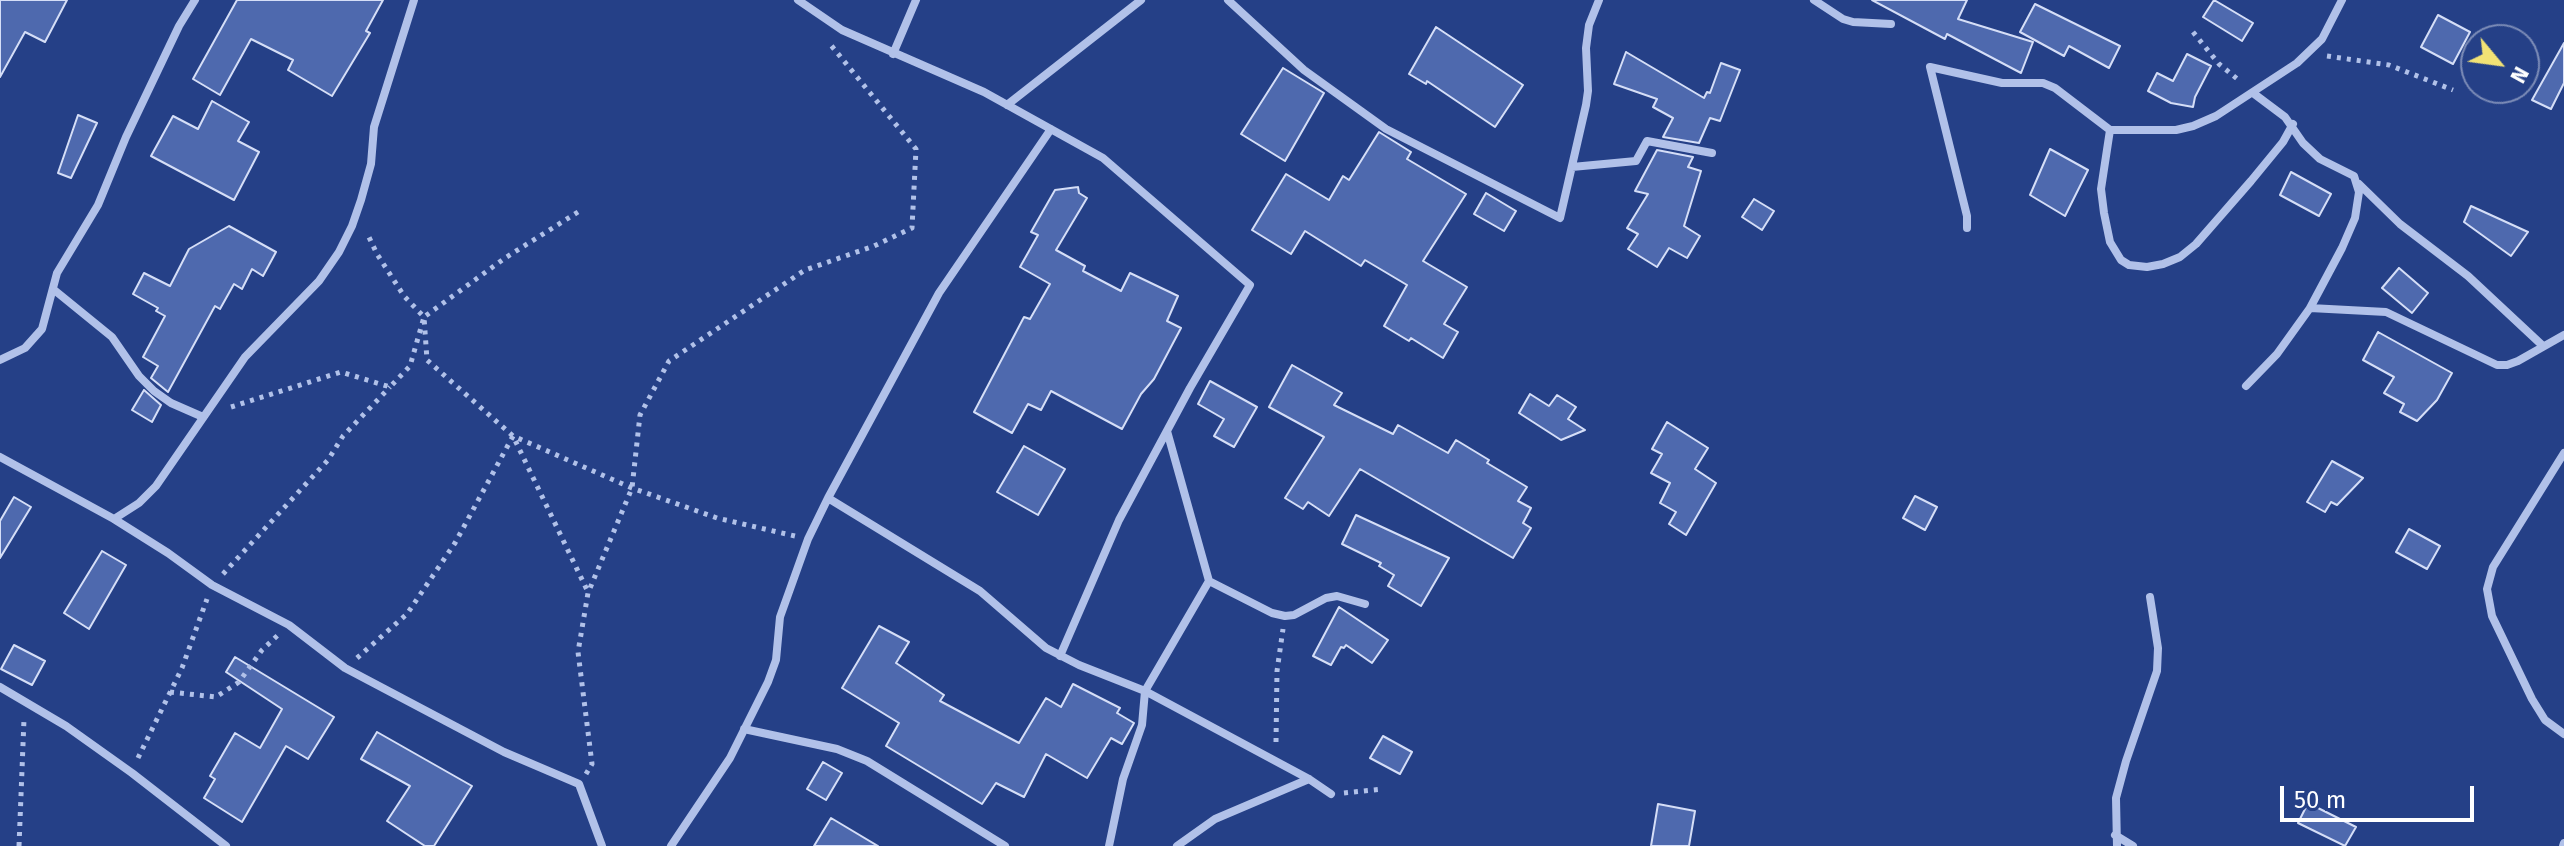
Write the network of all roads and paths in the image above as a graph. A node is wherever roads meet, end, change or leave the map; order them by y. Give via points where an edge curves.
1 (195, 0) edge
2 (414, 0) edge
3 (798, 0) edge
4 (916, 0) edge
5 (1141, 0) edge
6 (1228, 0) edge
7 (1814, 0) edge
8 (2342, 0) edge
9 (1596, 1) edge
10 (1891, 24) dead end
11 (2193, 32) dead end
12 (822, 34) dead end
13 (2307, 53) junction
14 (893, 54) junction
15 (2453, 90) dead end
16 (2253, 93) junction
17 (1007, 105) junction
18 (2293, 124) junction
19 (1051, 129) junction
20 (2110, 130) junction
21 (1712, 153) dead end
22 (1572, 167) junction
23 (2358, 183) junction
24 (361, 200) junction
25 (578, 212) dead end
26 (1967, 228) dead end
27 (53, 289) junction
28 (2310, 308) junction
29 (424, 317) junction
30 (2564, 335) edge
31 (2543, 346) junction
32 (0, 360) edge
33 (2246, 386) dead end
34 (390, 387) junction
35 (203, 417) junction
36 (1167, 430) junction
37 (513, 436) junction
38 (2564, 453) edge
39 (0, 457) edge
40 (632, 488) junction
41 (828, 498) junction
42 (114, 519) junction
43 (808, 539) junction
44 (1209, 581) junction
45 (212, 585) junction
46 (588, 593) junction
47 (2150, 597) dead end
48 (1365, 604) dead end
49 (1285, 616) junction
50 (289, 625) junction
51 (1060, 656) junction
52 (345, 668) junction
53 (0, 687) edge
54 (1145, 691) junction
55 (170, 692) junction
56 (25, 701) junction
57 (744, 729) junction
58 (2564, 734) edge
59 (1276, 762) junction
60 (132, 773) junction
61 (1309, 779) junction
62 (579, 784) junction
63 (1383, 789) dead end
64 (1331, 794) joint
65 (2115, 835) junction
66 (19, 846) edge
67 (226, 846) edge
68 (602, 846) edge
69 (671, 846) edge
70 (1005, 846) edge
71 (1109, 846) edge
72 (1177, 846) edge
73 (2117, 846) edge
74 (2133, 846) edge

1 - 27 street
2 - 24 street via 374,127
3 - 14 street via 842,30
4 - 14 street
5 - 17 street
6 - 22 street via 1304,70 1386,129 1560,218
7 - 10 street via 1843,19
8 - 13 street via 2322,39
9 - 22 street via 1586,48 1586,105
11 - 16 path
12 - 40 path via 916,149 912,228 805,270 669,361 640,415
13 - 15 path via 2389,65
13 - 16 street
14 - 17 street
16 - 18 street
16 - 20 street via 2193,126
17 - 19 street
18 - 20 street via 2196,244 2180,257 2147,267 2121,260 2110,242 2101,189
18 - 23 street via 2312,152
19 - 36 street via 1103,158 1250,285
19 - 41 street via 939,293
20 - 26 street via 2043,83 2002,83 1930,67
21 - 22 street via 1647,141 1636,161
23 - 28 street via 2355,218
23 - 31 street
24 - 29 path via 363,225 377,254
24 - 35 street via 319,281 245,357
25 - 29 path
27 - 32 street via 36,338
27 - 35 street via 112,337 154,391
28 - 31 street via 2386,312 2497,365 2518,361
28 - 33 street
29 - 34 path via 410,366
29 - 37 path via 427,360
30 - 31 street
34 - 35 path via 341,372
34 - 45 path
35 - 42 street via 156,486
36 - 44 street
36 - 51 street via 1119,520
37 - 40 path
37 - 46 path
37 - 52 path via 455,543 407,614
38 - 58 street via 2493,567 2487,589 2492,616 2532,699 2545,720
39 - 42 street
40 - 43 path via 717,518
40 - 46 path
41 - 43 street
41 - 51 street via 954,573
42 - 45 street
43 - 57 street via 780,617 776,660
44 - 49 street
44 - 54 street
45 - 50 street
45 - 55 path
46 - 62 path via 578,652 592,764
47 - 65 street via 2157,671 2116,798
48 - 49 street via 1337,596
49 - 59 path via 1277,671
50 - 52 street
50 - 55 path via 239,682 216,697
51 - 54 street
52 - 62 street via 504,752
53 - 56 street
54 - 59 street
54 - 71 street via 1142,725 1123,779
55 - 60 path
56 - 60 street
56 - 66 path
57 - 69 street via 709,793
57 - 70 street via 837,749 867,761
59 - 61 street
60 - 67 street
61 - 64 street
61 - 72 street via 1215,819
62 - 68 street
63 - 64 path
65 - 73 street
65 - 74 street

